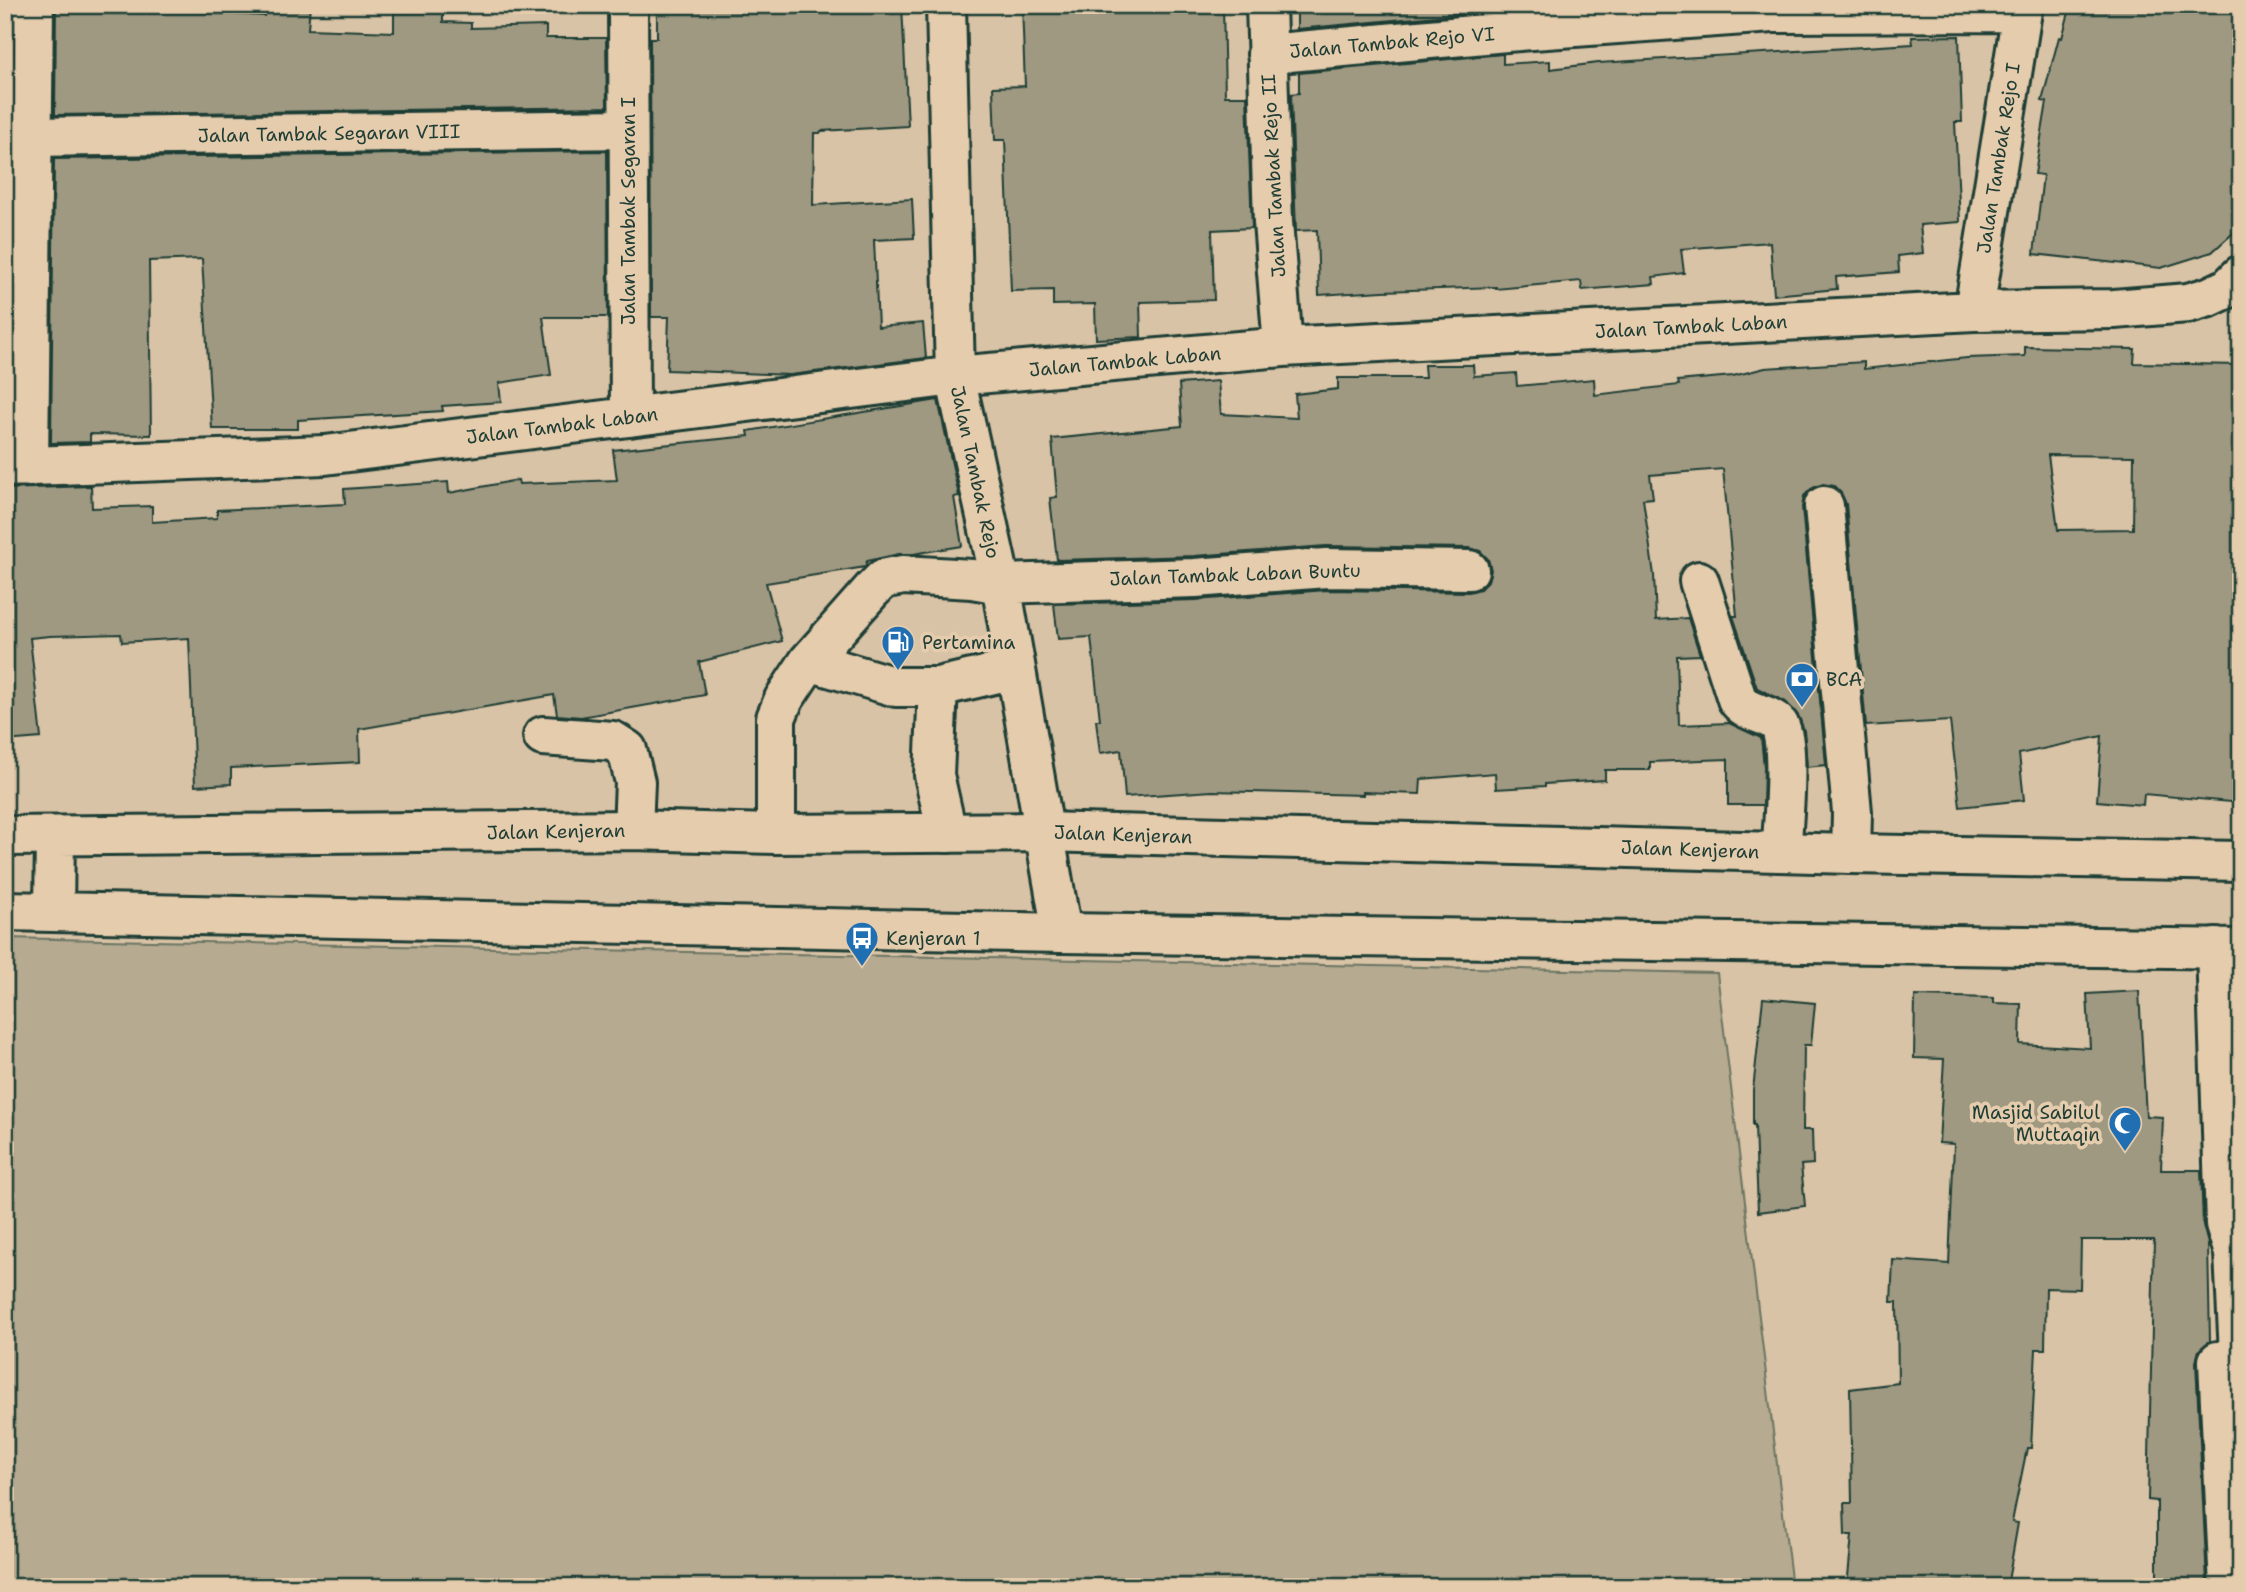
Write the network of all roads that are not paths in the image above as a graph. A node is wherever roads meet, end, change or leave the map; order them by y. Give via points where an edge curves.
1 (34, 5) edge
2 (628, 5) edge
3 (946, 5) edge
4 (1266, 5) edge
5 (1774, 9) edge
6 (2022, 9) edge
7 (1506, 18) edge
8 (1267, 54) junction
9 (627, 129) junction
10 (31, 137) junction
11 (2241, 275) edge
12 (1974, 311) junction
13 (1283, 347) junction
14 (955, 376) junction
15 (630, 416) junction
16 (17, 467) edge
17 (1824, 506) dead end
18 (1469, 570) dead end
19 (1699, 581) dead end
20 (1001, 584) junction
21 (809, 661) junction
22 (1015, 669) junction
23 (938, 687) junction
24 (543, 736) dead end
25 (634, 831) junction
26 (1043, 832) junction
27 (776, 834) junction
28 (947, 834) junction
29 (5, 836) edge
30 (55, 836) junction
31 (1781, 852) junction
32 (1852, 854) junction
33 (2241, 861) edge
34 (5, 911) edge
35 (54, 911) junction
36 (1062, 933) junction
37 (2228, 949) edge
38 (2231, 1073) edge
39 (2225, 1224) junction
40 (2238, 1286) edge
41 (2241, 1395) edge
42 (2229, 1587) edge

1 - 10 main road
2 - 9 main road, Jalan Tambak Segaran I
3 - 14 main road, Jalan Tambak Rejo
4 - 8 main road, Jalan Tambak Rejo II
5 - 6 main road, Jalan Tambak Rejo VI
5 - 7 main road, Jalan Tambak Rejo VI
6 - 12 main road, Jalan Tambak Rejo I
7 - 8 main road, Jalan Tambak Rejo VI
8 - 13 main road, Jalan Tambak Rejo II
9 - 10 main road, Jalan Tambak Segaran VIII
9 - 15 main road, Jalan Tambak Segaran I
10 - 16 main road
11 - 12 main road, Jalan Tambak Laban via 2228,288 2188,303
12 - 13 main road, Jalan Tambak Laban
13 - 14 main road, Jalan Tambak Laban
14 - 15 main road, Jalan Tambak Laban
14 - 20 main road, Jalan Tambak Rejo
15 - 16 main road, Jalan Tambak Laban via 325,455
17 - 32 main road
18 - 20 main road, Jalan Tambak Laban Buntu via 1326,568 1195,578
19 - 31 main road via 1737,699 1742,706 1775,721 1783,732 1786,794
20 - 21 main road, Jalan Tambak Laban Buntu via 903,575 883,579
20 - 22 main road, Jalan Tambak Rejo
21 - 23 main road via 897,687
21 - 27 main road via 776,718
22 - 23 main road
22 - 26 main road, Jalan Tambak Rejo
23 - 28 main road via 934,775
24 - 25 main road via 613,741 627,750 635,782
25 - 27 main road, Jalan Kenjeran
25 - 30 main road, Jalan Kenjeran
26 - 28 main road, Jalan Kenjeran
26 - 31 main road, Jalan Kenjeran
26 - 36 main road, Jalan Tambak Rejo
27 - 28 main road, Jalan Kenjeran
29 - 30 main road, Jalan Kenjeran
30 - 35 main road
31 - 32 main road, Jalan Kenjeran
32 - 33 main road, Jalan Kenjeran
34 - 35 main road
35 - 36 main road
36 - 37 main road
37 - 38 main road
38 - 39 main road
39 - 40 main road
39 - 42 main road via 2218,1250 2216,1326
40 - 41 main road

